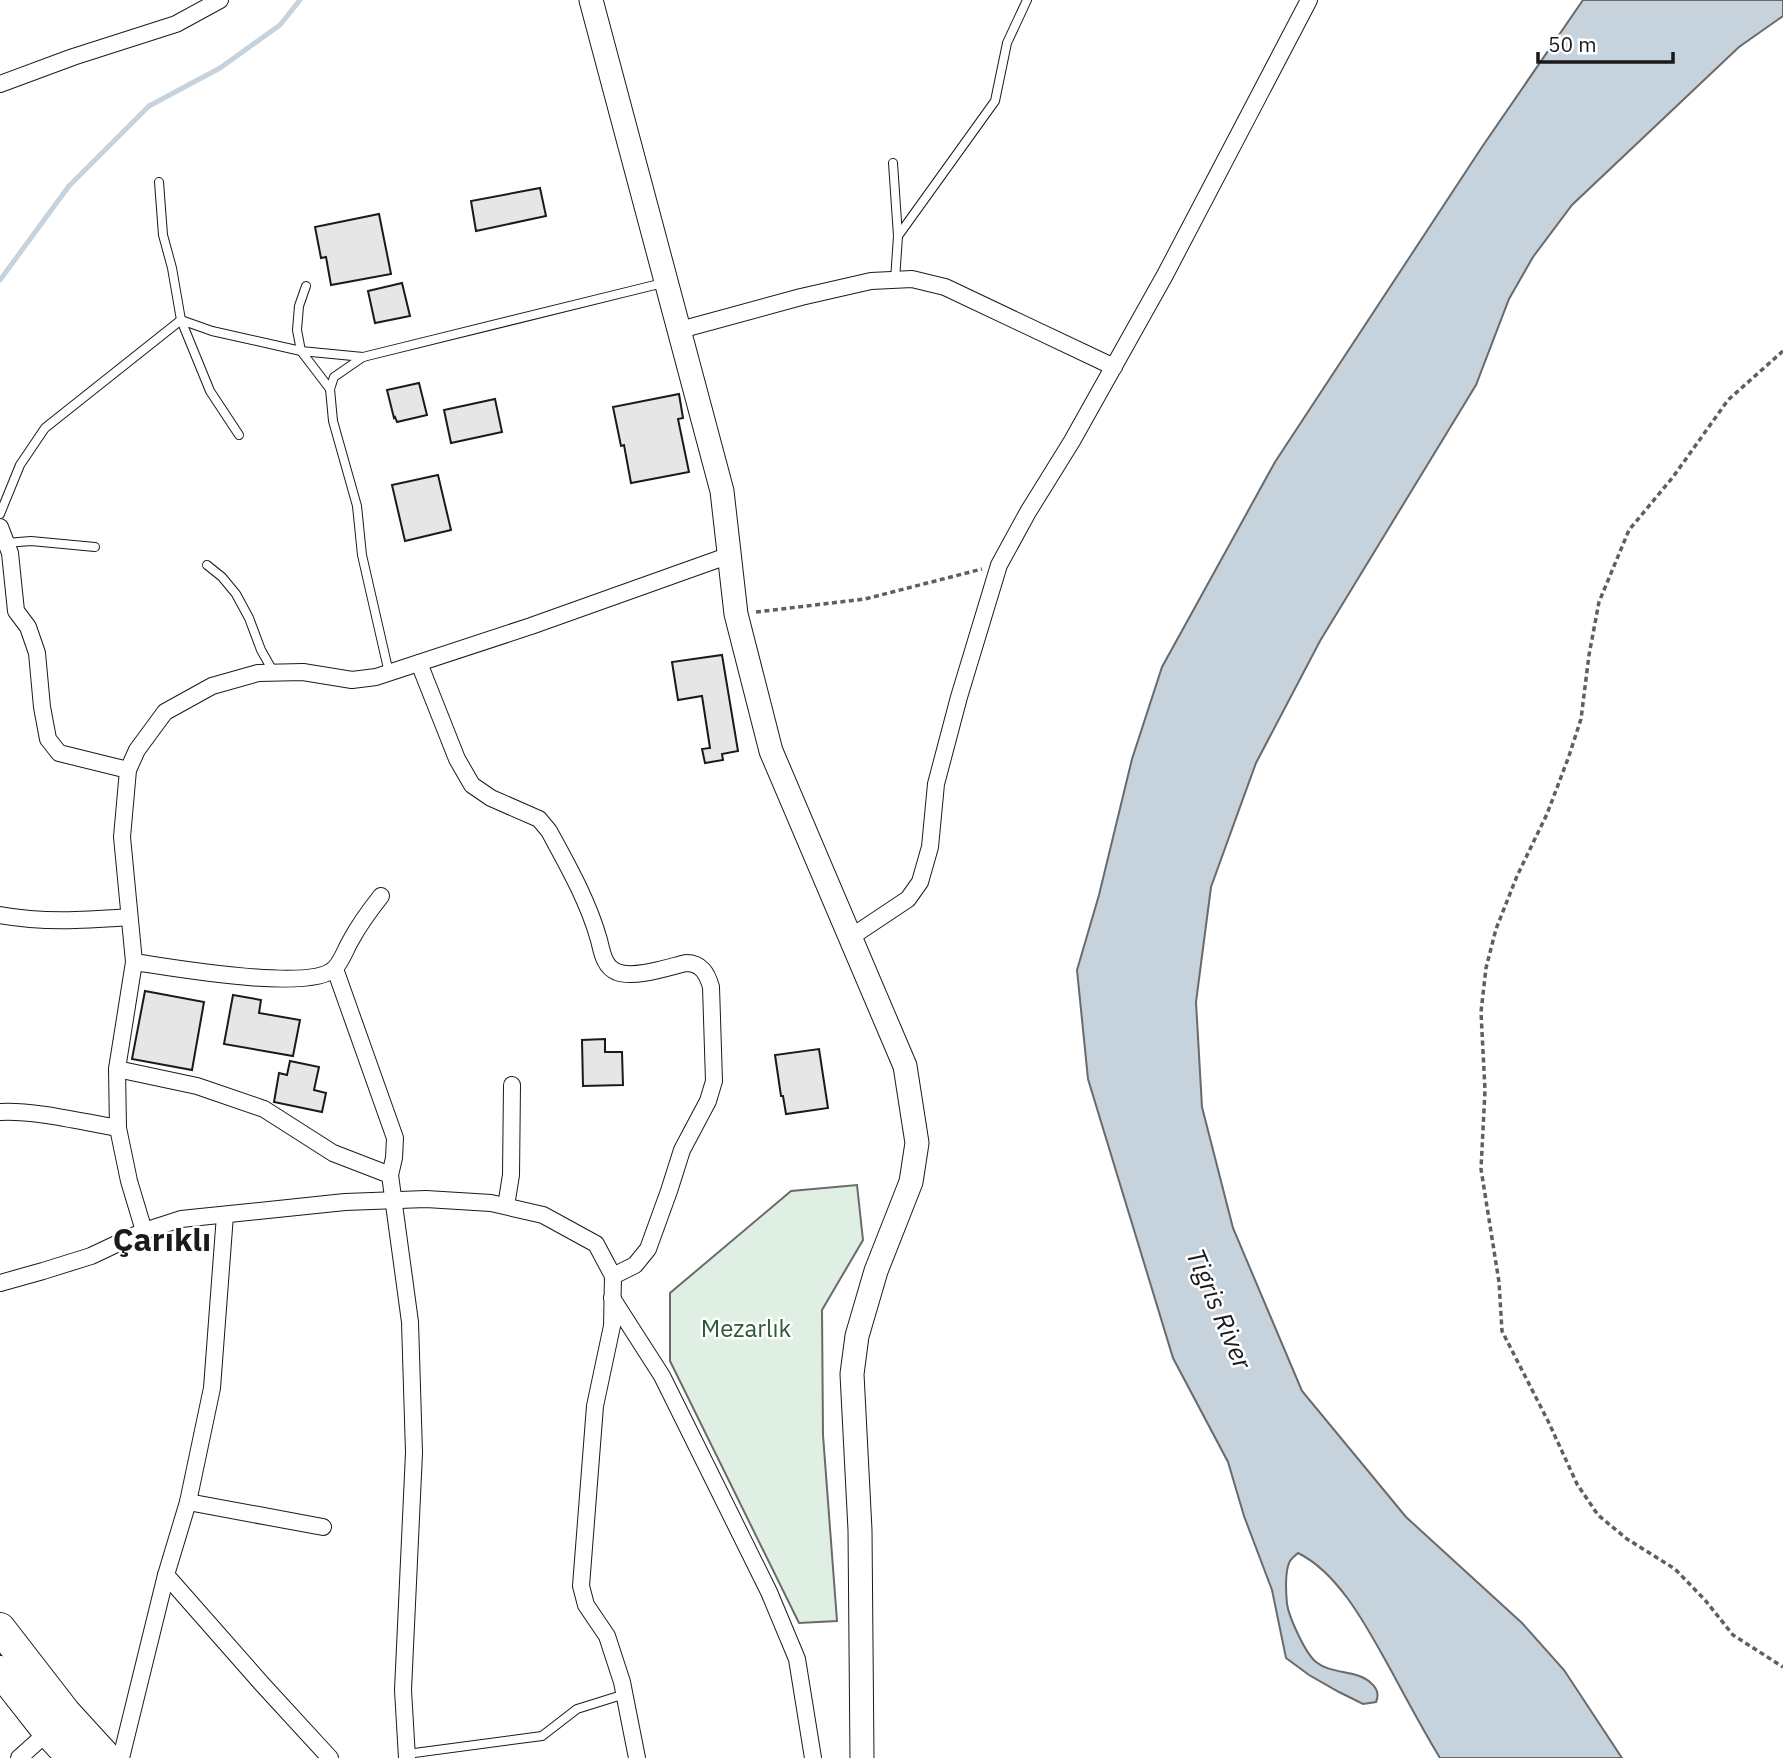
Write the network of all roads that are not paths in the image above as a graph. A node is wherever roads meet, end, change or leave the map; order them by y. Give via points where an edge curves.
1 (220, 0) edge
2 (591, 0) edge
3 (1027, 0) edge
4 (1309, 0) edge
5 (0, 84) edge
6 (893, 163) dead end
7 (159, 182) dead end
8 (898, 236) junction
9 (895, 280) junction
10 (666, 282) junction
11 (306, 286) dead end
12 (181, 320) junction
13 (680, 330) junction
14 (301, 351) junction
15 (363, 357) junction
16 (1114, 367) junction
17 (330, 388) junction
18 (239, 435) dead end
19 (0, 514) edge
20 (0, 527) edge
21 (6, 543) junction
22 (94, 547) dead end
23 (730, 555) junction
24 (207, 565) dead end
25 (419, 663) junction
26 (274, 673) junction
27 (389, 673) junction
28 (128, 770) junction
29 (381, 896) dead end
30 (0, 915) edge
31 (130, 917) junction
32 (851, 937) junction
33 (134, 961) junction
34 (335, 969) junction
35 (117, 1069) junction
36 (512, 1085) dead end
37 (0, 1112) edge
38 (118, 1128) junction
39 (390, 1175) junction
40 (393, 1200) junction
41 (506, 1206) junction
42 (225, 1215) junction
43 (144, 1231) junction
44 (613, 1276) junction
45 (0, 1283) edge
46 (612, 1298) junction
47 (188, 1502) junction
48 (323, 1527) dead end
49 (166, 1575) junction
50 (0, 1628) edge
51 (0, 1671) edge
52 (625, 1694) junction
53 (48, 1732) junction
54 (407, 1756) edge
55 (19, 1758) edge
56 (72, 1758) edge
57 (107, 1758) edge
58 (121, 1758) edge
59 (330, 1758) edge
60 (637, 1758) edge
61 (813, 1758) edge
62 (862, 1758) edge

1 - 5 street via 176,24
2 - 10 street
3 - 8 lane via 1007,43 995,101
4 - 16 street
6 - 8 lane
7 - 12 lane via 163,235
8 - 9 lane
9 - 13 street via 836,289
9 - 16 street via 945,287
10 - 13 street
10 - 15 lane
11 - 14 lane via 297,330
12 - 14 lane
12 - 18 lane via 210,391
12 - 19 lane via 45,429 20,465
13 - 23 street via 722,491
14 - 15 lane
14 - 17 lane
15 - 17 lane via 334,377
16 - 32 street via 999,565 936,784 930,847 920,882 908,900
17 - 27 lane via 333,421 356,506 362,555
20 - 21 street
21 - 22 lane
21 - 28 street via 16,611 28,627 37,653 48,738 59,753
23 - 25 street
23 - 32 street via 736,614 771,751
24 - 26 lane via 236,594
25 - 27 street
25 - 44 street via 472,785 538,819 549,831 593,917 609,966 629,975 694,963 708,976 714,1081 708,1101 682,1150 648,1249 635,1265
26 - 27 street via 303,672 352,680
26 - 28 street via 258,673 212,687 165,712
28 - 31 street via 121,837
29 - 34 street via 362,919
30 - 31 street via 76,921
31 - 33 street
32 - 62 street via 905,1066 917,1143 911,1182 876,1271 857,1336 852,1374 860,1530
33 - 34 street via 244,977 297,979
33 - 35 street
34 - 39 street via 396,1138
35 - 38 street
35 - 39 street via 197,1086 264,1110 332,1153
36 - 41 street
37 - 38 street
38 - 43 street
39 - 40 street
40 - 41 street
40 - 42 street
40 - 54 street via 410,1322 414,1453 403,1690
41 - 44 street via 542,1215 596,1244
42 - 43 street via 181,1219
42 - 47 street via 212,1388
43 - 45 street via 91,1256
44 - 46 street
46 - 52 street via 612,1326 594,1406 581,1586 586,1605 607,1636
46 - 61 street via 662,1376 769,1592 797,1659
47 - 48 street
47 - 49 street
49 - 58 street
49 - 59 street
50 - 57 highway
51 - 53 highway
52 - 54 lane via 577,1709 542,1736
52 - 60 street
53 - 55 street
53 - 56 highway

